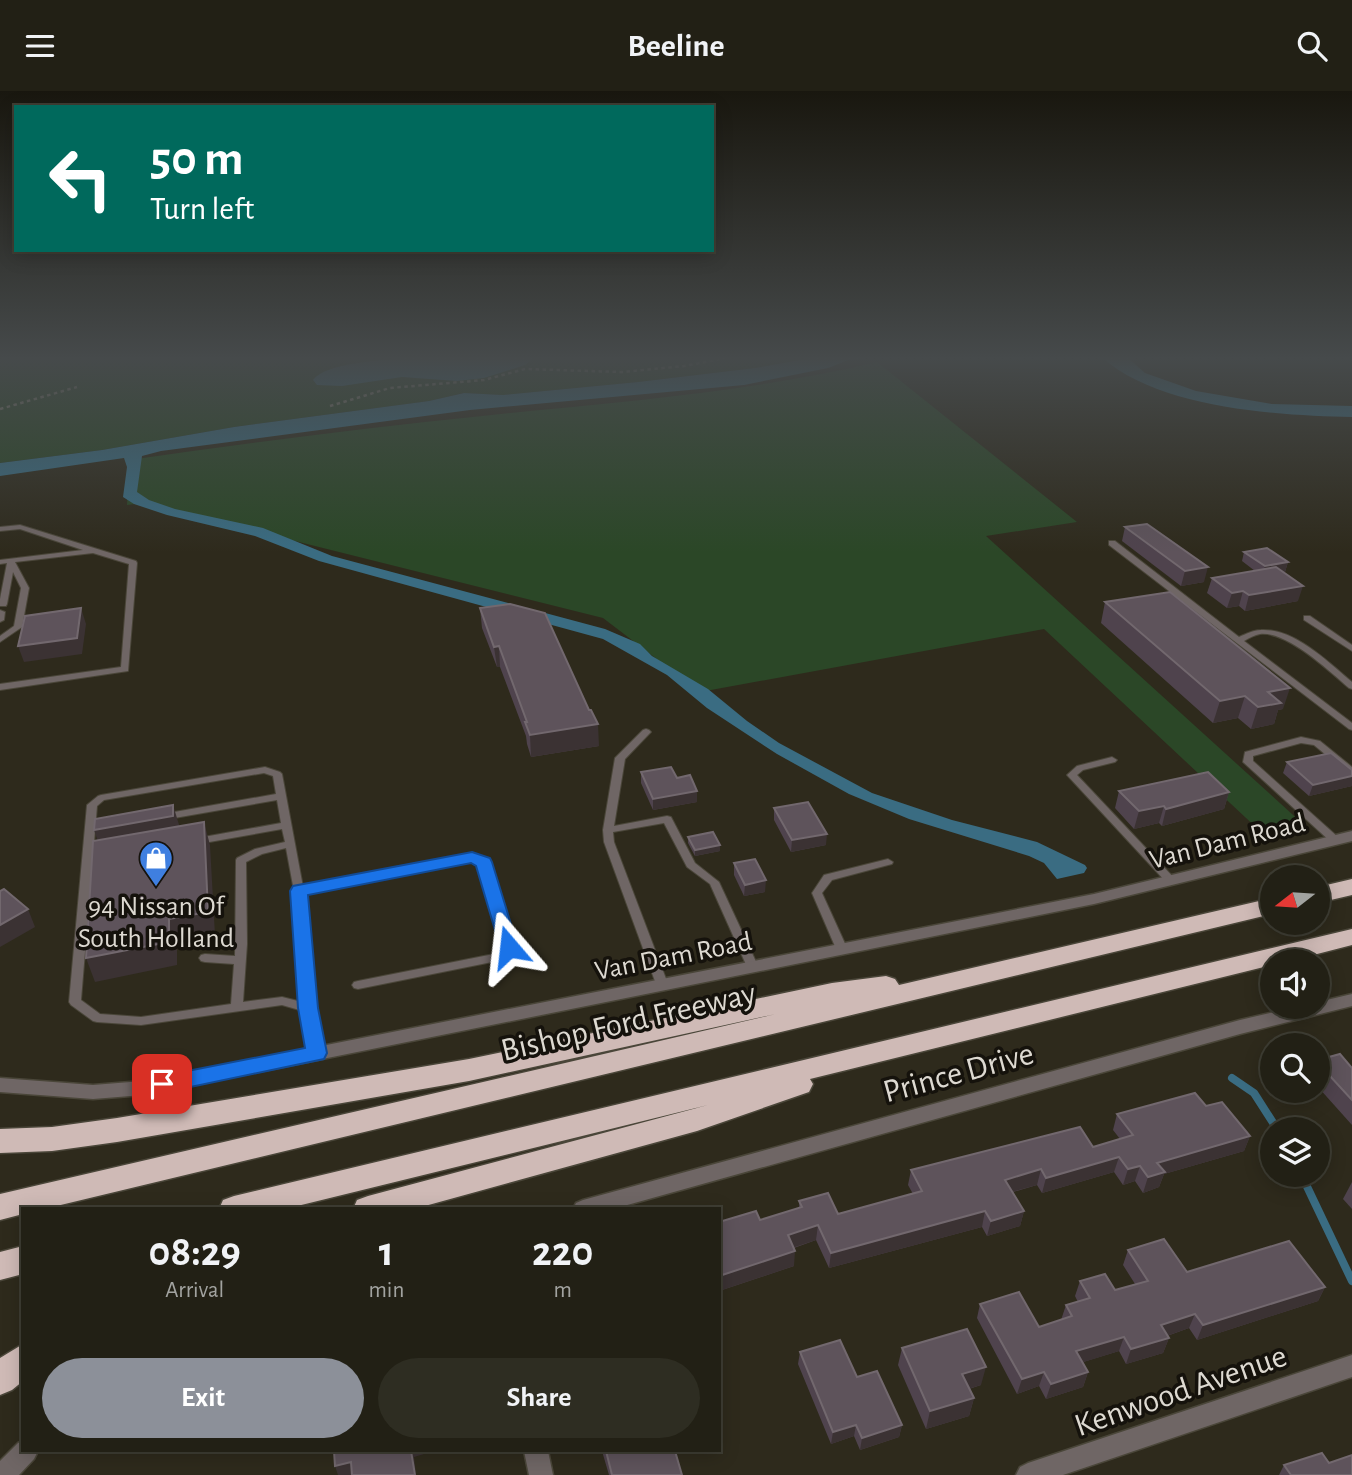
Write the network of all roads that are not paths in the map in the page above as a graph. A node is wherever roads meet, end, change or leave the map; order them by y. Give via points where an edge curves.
1 (0, 529) edge
2 (1112, 543) dead end
3 (94, 550) junction
4 (11, 561) junction
5 (0, 562) edge
6 (1, 612) edge
7 (1307, 618) dead end
8 (0, 640) edge
9 (1239, 640) junction
10 (1352, 649) edge
11 (1352, 686) edge
12 (0, 687) edge
13 (1352, 727) edge
14 (646, 732) dead end
15 (1112, 760) dead end
16 (1352, 772) edge
17 (281, 796) junction
18 (145, 820) edge
19 (287, 825) junction
20 (104, 828) edge
21 (90, 830) junction
22 (608, 830) junction
23 (1344, 838) edge
24 (290, 843) junction
25 (180, 844) edge
26 (101, 859) edge
27 (87, 861) junction
28 (888, 862) dead end
29 (1171, 881) junction
30 (1352, 887) edge
31 (299, 891) junction
32 (1330, 892) edge
33 (1260, 909) edge
34 (1352, 937) edge
35 (841, 948) junction
36 (205, 958) dead end
37 (238, 960) junction
38 (752, 966) junction
39 (992, 972) junction
40 (662, 984) junction
41 (358, 985) dead end
42 (1352, 1000) edge
43 (237, 1008) junction
44 (308, 1008) junction
45 (909, 1045) junction
46 (316, 1053) junction
47 (0, 1085) edge
48 (0, 1141) edge
49 (0, 1207) edge
50 (242, 1207) edge
51 (375, 1207) edge
52 (590, 1207) edge
53 (21, 1261) edge
54 (0, 1266) edge
55 (21, 1362) edge
56 (1352, 1366) edge
57 (0, 1379) edge
58 (25, 1452) edge
59 (536, 1452) edge
60 (3, 1475) edge
61 (541, 1475) edge
62 (1028, 1475) edge

1 - 3 lane via 20,527
2 - 9 lane
3 - 4 lane
3 - 12 lane via 133,563 125,669
4 - 5 lane
4 - 6 lane
4 - 8 lane via 25,588 18,627
7 - 10 lane
9 - 11 lane via 1261,632 1282,637
9 - 13 lane
14 - 22 lane via 620,758
15 - 29 lane via 1080,768 1072,775
16 - 23 lane via 1317,743 1301,740 1248,754 1248,762
17 - 18 lane
17 - 19 lane
17 - 21 lane via 277,773 265,770 101,798 92,805
19 - 24 lane
19 - 25 lane
20 - 21 lane
21 - 27 lane
22 - 38 lane via 667,819 691,865 714,882
22 - 40 lane
23 - 29 street, Van Dam Road
24 - 31 lane
24 - 37 lane via 241,860
26 - 27 lane
27 - 43 lane via 75,1002 97,1018 141,1021
28 - 35 lane via 828,877 817,893
29 - 35 street, Van Dam Road
30 - 32 highway
31 - 41 lane via 472,858 484,862 509,947 503,956
31 - 44 lane
33 - 39 highway, Bishop Ford Freeway
34 - 45 highway
35 - 38 street, Van Dam Road
36 - 37 lane
37 - 43 lane
38 - 40 street, Van Dam Road
39 - 48 highway via 832,992 469,1070 144,1126
39 - 49 highway, Bishop Ford Freeway
40 - 46 street, Van Dam Road
42 - 52 street, Prince Drive
43 - 44 lane via 282,1002
44 - 46 lane
45 - 50 highway
45 - 51 highway via 697,1121
46 - 47 street, Van Dam Road via 142,1088 93,1092
53 - 54 highway
55 - 57 highway
56 - 62 street, Kenwood Avenue
58 - 60 street
59 - 61 street

